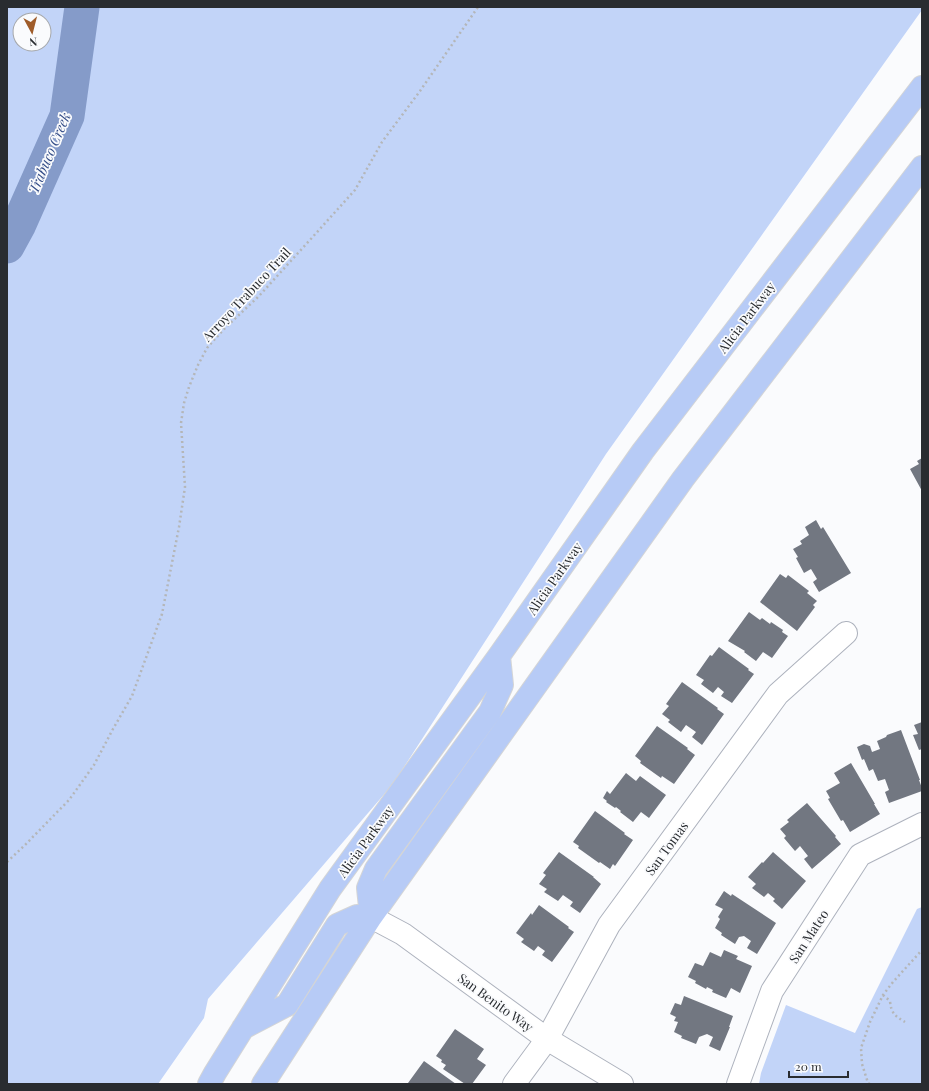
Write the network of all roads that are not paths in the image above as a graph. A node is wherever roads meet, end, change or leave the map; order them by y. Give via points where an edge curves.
1 (922, 87) edge
2 (922, 167) edge
3 (846, 633) dead end
4 (499, 656) junction
5 (922, 824) edge
6 (371, 916) junction
7 (243, 1028) junction
8 (547, 1039) junction
9 (209, 1084) edge
10 (263, 1084) edge
11 (514, 1084) edge
12 (622, 1084) edge
13 (738, 1084) edge

1 - 4 main road, Alicia Parkway via 643,451
2 - 6 main road via 683,479
3 - 8 street, San Tomas via 778,694 609,925
4 - 6 main road via 502,684 490,712 376,869 368,888
4 - 7 main road, Alicia Parkway via 330,889
5 - 13 street, San Mateo via 860,855 772,991
6 - 7 main road via 358,916 337,925 287,1005
6 - 8 street, San Benito Way via 403,934
6 - 10 main road
7 - 9 main road, Alicia Parkway
8 - 11 street, San Tomas
8 - 12 street, San Benito Way

